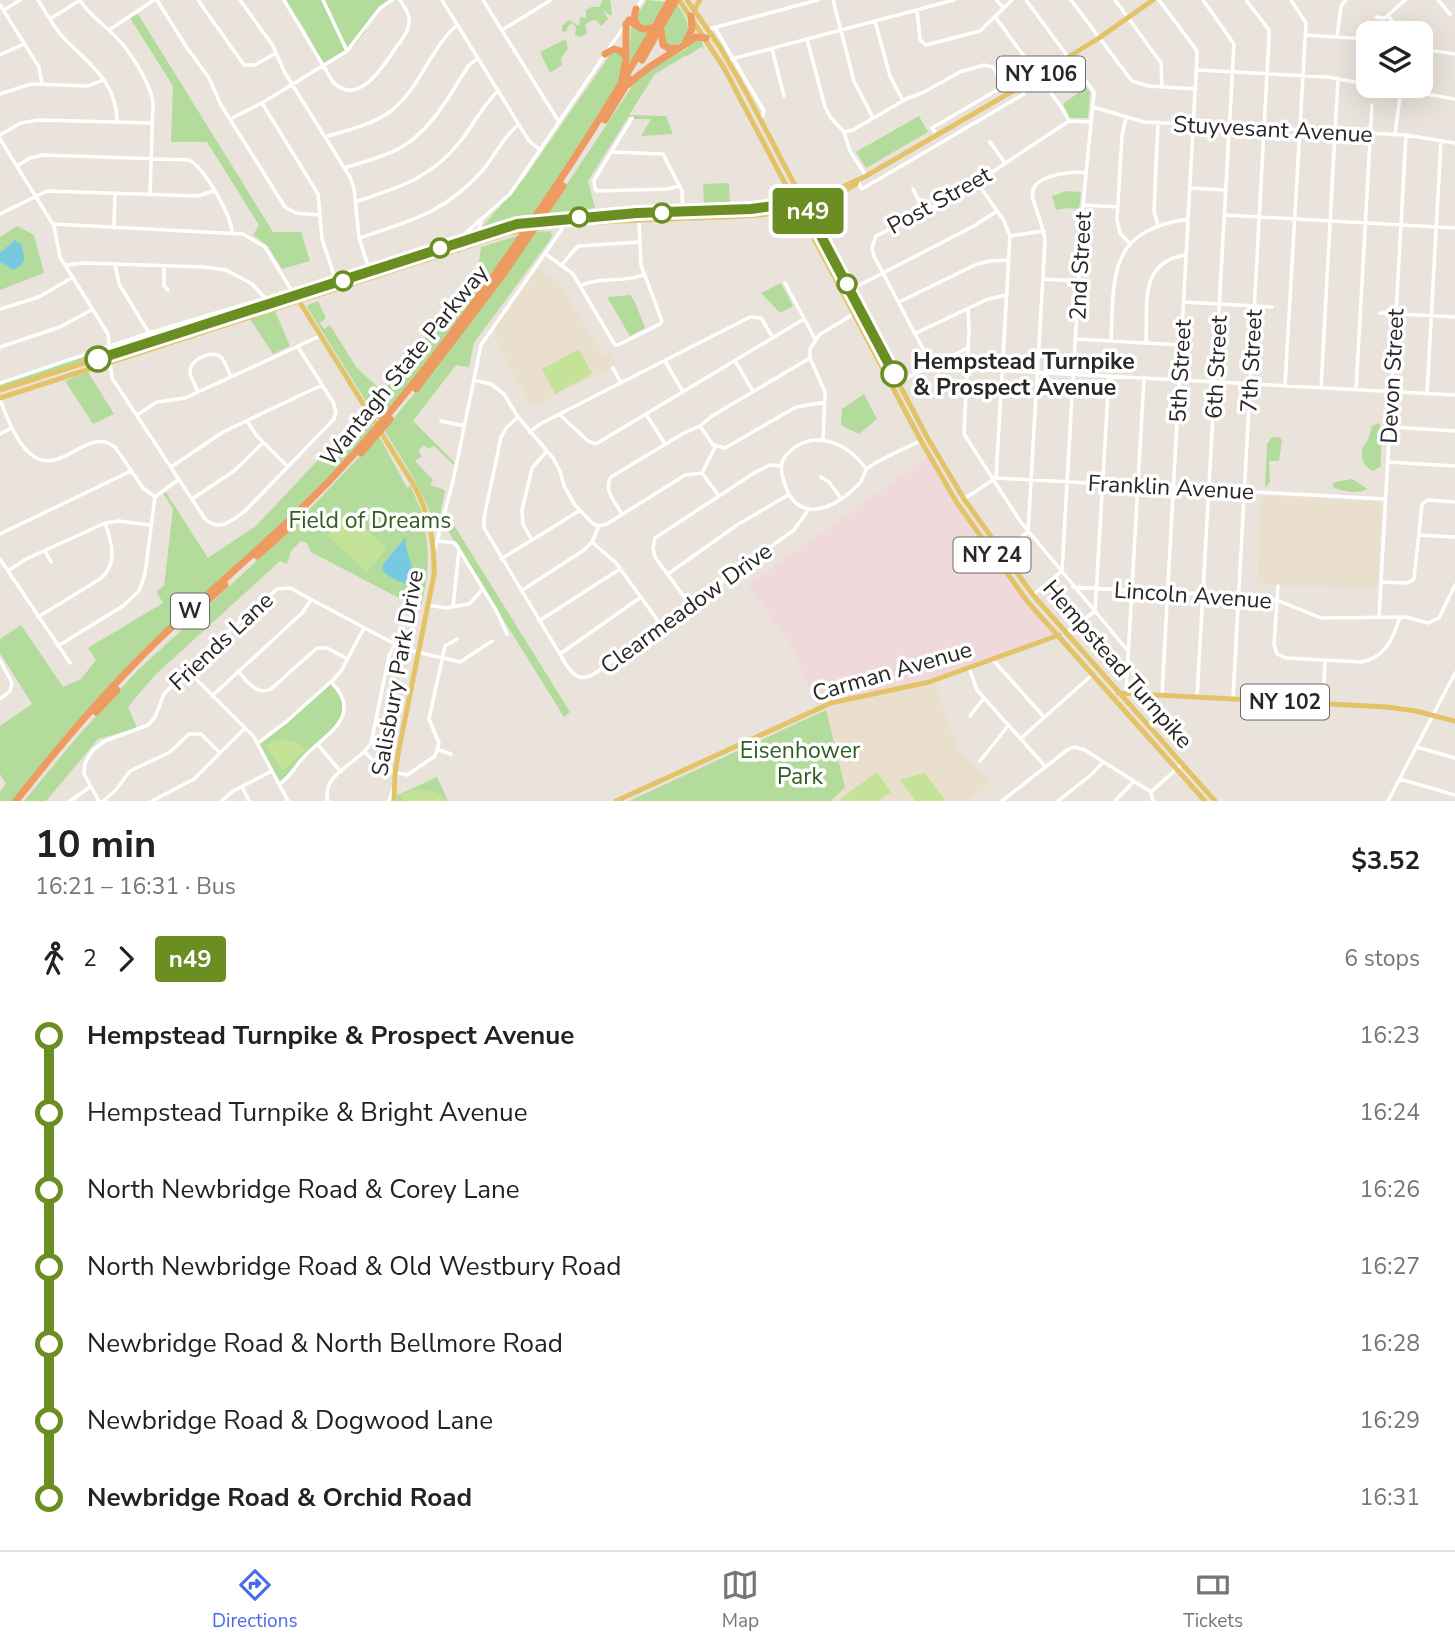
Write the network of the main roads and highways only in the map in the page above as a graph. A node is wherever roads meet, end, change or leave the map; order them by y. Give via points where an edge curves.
1 (670, 0) edge
2 (700, 0) edge
3 (1153, 0) edge
4 (681, 1) edge
5 (636, 9) road end
6 (692, 13) junction
7 (659, 26) junction
8 (640, 28) junction
9 (706, 38) junction
10 (605, 54) road end
11 (626, 59) junction
12 (724, 68) junction
13 (621, 89) junction
14 (746, 92) junction
15 (795, 204) junction
16 (805, 205) junction
17 (799, 210) junction
18 (721, 214) junction
19 (683, 215) junction
20 (561, 222) junction
21 (480, 239) junction
22 (371, 275) junction
23 (295, 296) junction
24 (299, 302) junction
25 (207, 328) junction
26 (110, 358) junction
27 (0, 390) edge
28 (0, 398) edge
29 (1065, 633) junction
30 (1057, 636) junction
31 (1108, 692) junction
32 (1119, 693) junction
33 (1455, 721) edge
34 (16, 801) edge
35 (22, 801) edge
36 (392, 801) edge
37 (616, 801) edge
38 (1205, 801) edge
39 (1215, 801) edge

1 - 7 highway, Wantagh State Parkway / W
2 - 6 main road
3 - 16 main road, NY 106 via 1020,87 866,176
4 - 6 main road, Hempstead Turnpike / NY 24
4 - 7 highway, Wantagh State Parkway / W
5 - 8 highway via 634,19
6 - 7 highway via 690,34 674,49 661,41
6 - 9 main road, Hempstead Turnpike / NY 24
6 - 14 main road, Hempstead Turnpike / NY 24 via 712,28
7 - 8 highway
7 - 13 highway, Wantagh State Parkway / W
8 - 11 highway via 627,22
9 - 12 main road, Hempstead Turnpike / NY 24
9 - 13 highway via 698,36
10 - 11 highway via 618,50
11 - 13 highway
12 - 14 main road via 730,69
12 - 15 main road, Hempstead Turnpike / NY 24
13 - 34 highway, Wantagh State Parkway / W via 460,324 398,403 310,500 131,667
13 - 35 highway, Wantagh State Parkway / W via 502,276 377,435 298,519 126,680
14 - 16 main road, Hempstead Turnpike / NY 24
15 - 16 main road, NY 106
15 - 17 main road, Hempstead Turnpike / NY 24
15 - 18 main road, NY 106
16 - 17 main road, NY 106
16 - 29 main road, Hempstead Turnpike / NY 24 via 964,499
17 - 18 main road, NY 106
17 - 30 main road, Hempstead Turnpike / NY 24 via 957,503
18 - 19 main road, NY 106
19 - 20 main road, NY 106
19 - 20 main road, NY 106
20 - 21 main road, NY 106
20 - 21 main road, NY 106 via 527,222
21 - 22 main road, NY 106
21 - 22 main road, NY 106
22 - 23 main road, NY 106
22 - 24 main road, NY 106
23 - 24 main road, Salisbury Park Drive
23 - 25 main road, NY 106
24 - 25 main road, NY 106
24 - 36 main road, Salisbury Park Drive via 424,506 435,549
25 - 26 main road, NY 106
26 - 27 main road, NY 106
26 - 28 main road, NY 106
29 - 30 main road, Carman Avenue
29 - 32 main road, Hempstead Turnpike / NY 24
30 - 31 main road, Hempstead Turnpike / NY 24
30 - 37 main road, Carman Avenue via 929,682 831,703
31 - 32 main road
31 - 38 main road, Hempstead Turnpike / NY 24
32 - 33 main road, NY 102 via 1387,707
32 - 39 main road, Hempstead Turnpike / NY 24

